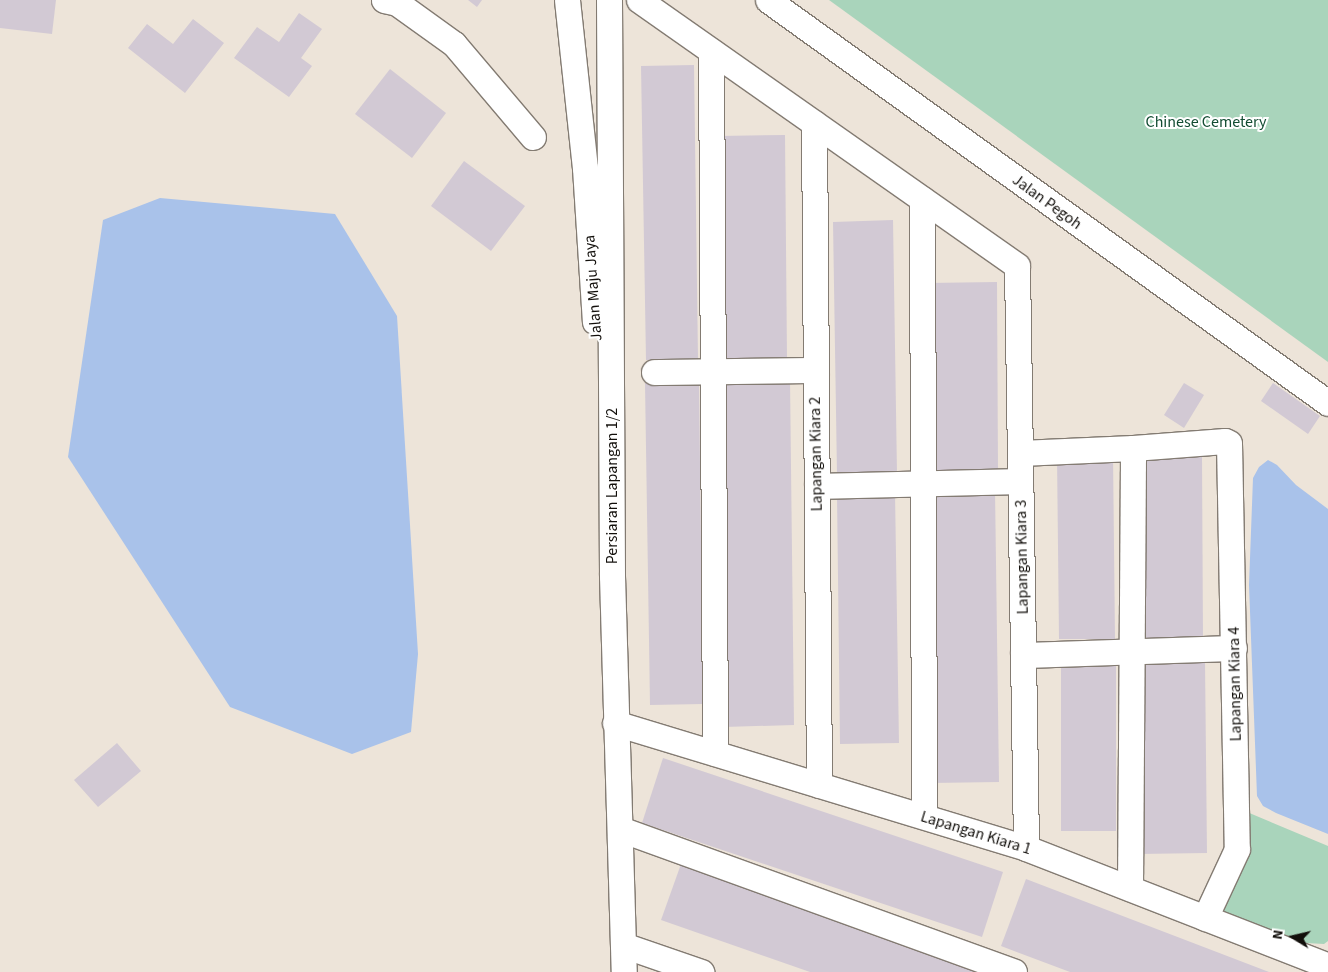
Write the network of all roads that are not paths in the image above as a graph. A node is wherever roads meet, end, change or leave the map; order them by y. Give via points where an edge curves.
1 (384, 0) edge
2 (567, 0) edge
3 (609, 0) edge
4 (639, 0) edge
5 (768, 0) edge
6 (712, 51) junction
7 (814, 123) junction
8 (533, 137) dead end
9 (922, 199) junction
10 (816, 370) junction
11 (654, 372) dead end
12 (714, 372) junction
13 (1328, 403) edge
14 (1133, 448) junction
15 (1020, 453) junction
16 (1020, 481) junction
17 (924, 483) junction
18 (817, 486) junction
19 (612, 576) junction
20 (1234, 648) junction
21 (1132, 652) junction
22 (1023, 655) junction
23 (615, 723) junction
24 (715, 753) junction
25 (819, 785) junction
26 (924, 816) junction
27 (620, 829) junction
28 (1026, 848) junction
29 (1130, 888) junction
30 (1205, 918) junction
31 (623, 945) junction
32 (1328, 966) edge
33 (1000, 970) edge
34 (624, 972) edge
35 (700, 972) edge

1 - 8 street via 397,3 454,44
2 - 19 street, Jalan Maju Jaya via 585,168
3 - 19 street, Persiaran Lapangan 1/2
4 - 6 street
5 - 13 street, Jalan Pegoh
6 - 7 street
6 - 12 street
7 - 9 street
7 - 10 street, Lapangan Kiara 2
9 - 15 street, Lapangan Kiara 3 via 1017,266
9 - 17 street
10 - 12 street
10 - 18 street, Lapangan Kiara 2
11 - 12 street
12 - 24 street
14 - 15 street
14 - 20 street, Lapangan Kiara 4 via 1229,443
14 - 21 street
15 - 16 street, Lapangan Kiara 3
16 - 17 street
16 - 22 street, Lapangan Kiara 3
17 - 18 street
17 - 26 street
18 - 25 street, Lapangan Kiara 2
19 - 23 street, Persiaran Lapangan 1/2
20 - 21 street
20 - 30 street, Lapangan Kiara 4 via 1237,850
21 - 22 street
21 - 29 street
22 - 28 street, Lapangan Kiara 3
23 - 24 street, Lapangan Kiara 1
23 - 27 street, Persiaran Lapangan 1/2
24 - 25 street, Lapangan Kiara 1
25 - 26 street, Lapangan Kiara 1
26 - 28 street, Lapangan Kiara 1
27 - 31 street, Persiaran Lapangan 1/2
27 - 33 street
28 - 29 street, Lapangan Kiara 1
29 - 30 street, Lapangan Kiara 1
30 - 32 street, Lapangan Kiara 1
31 - 34 street, Persiaran Lapangan 1/2
31 - 35 street

